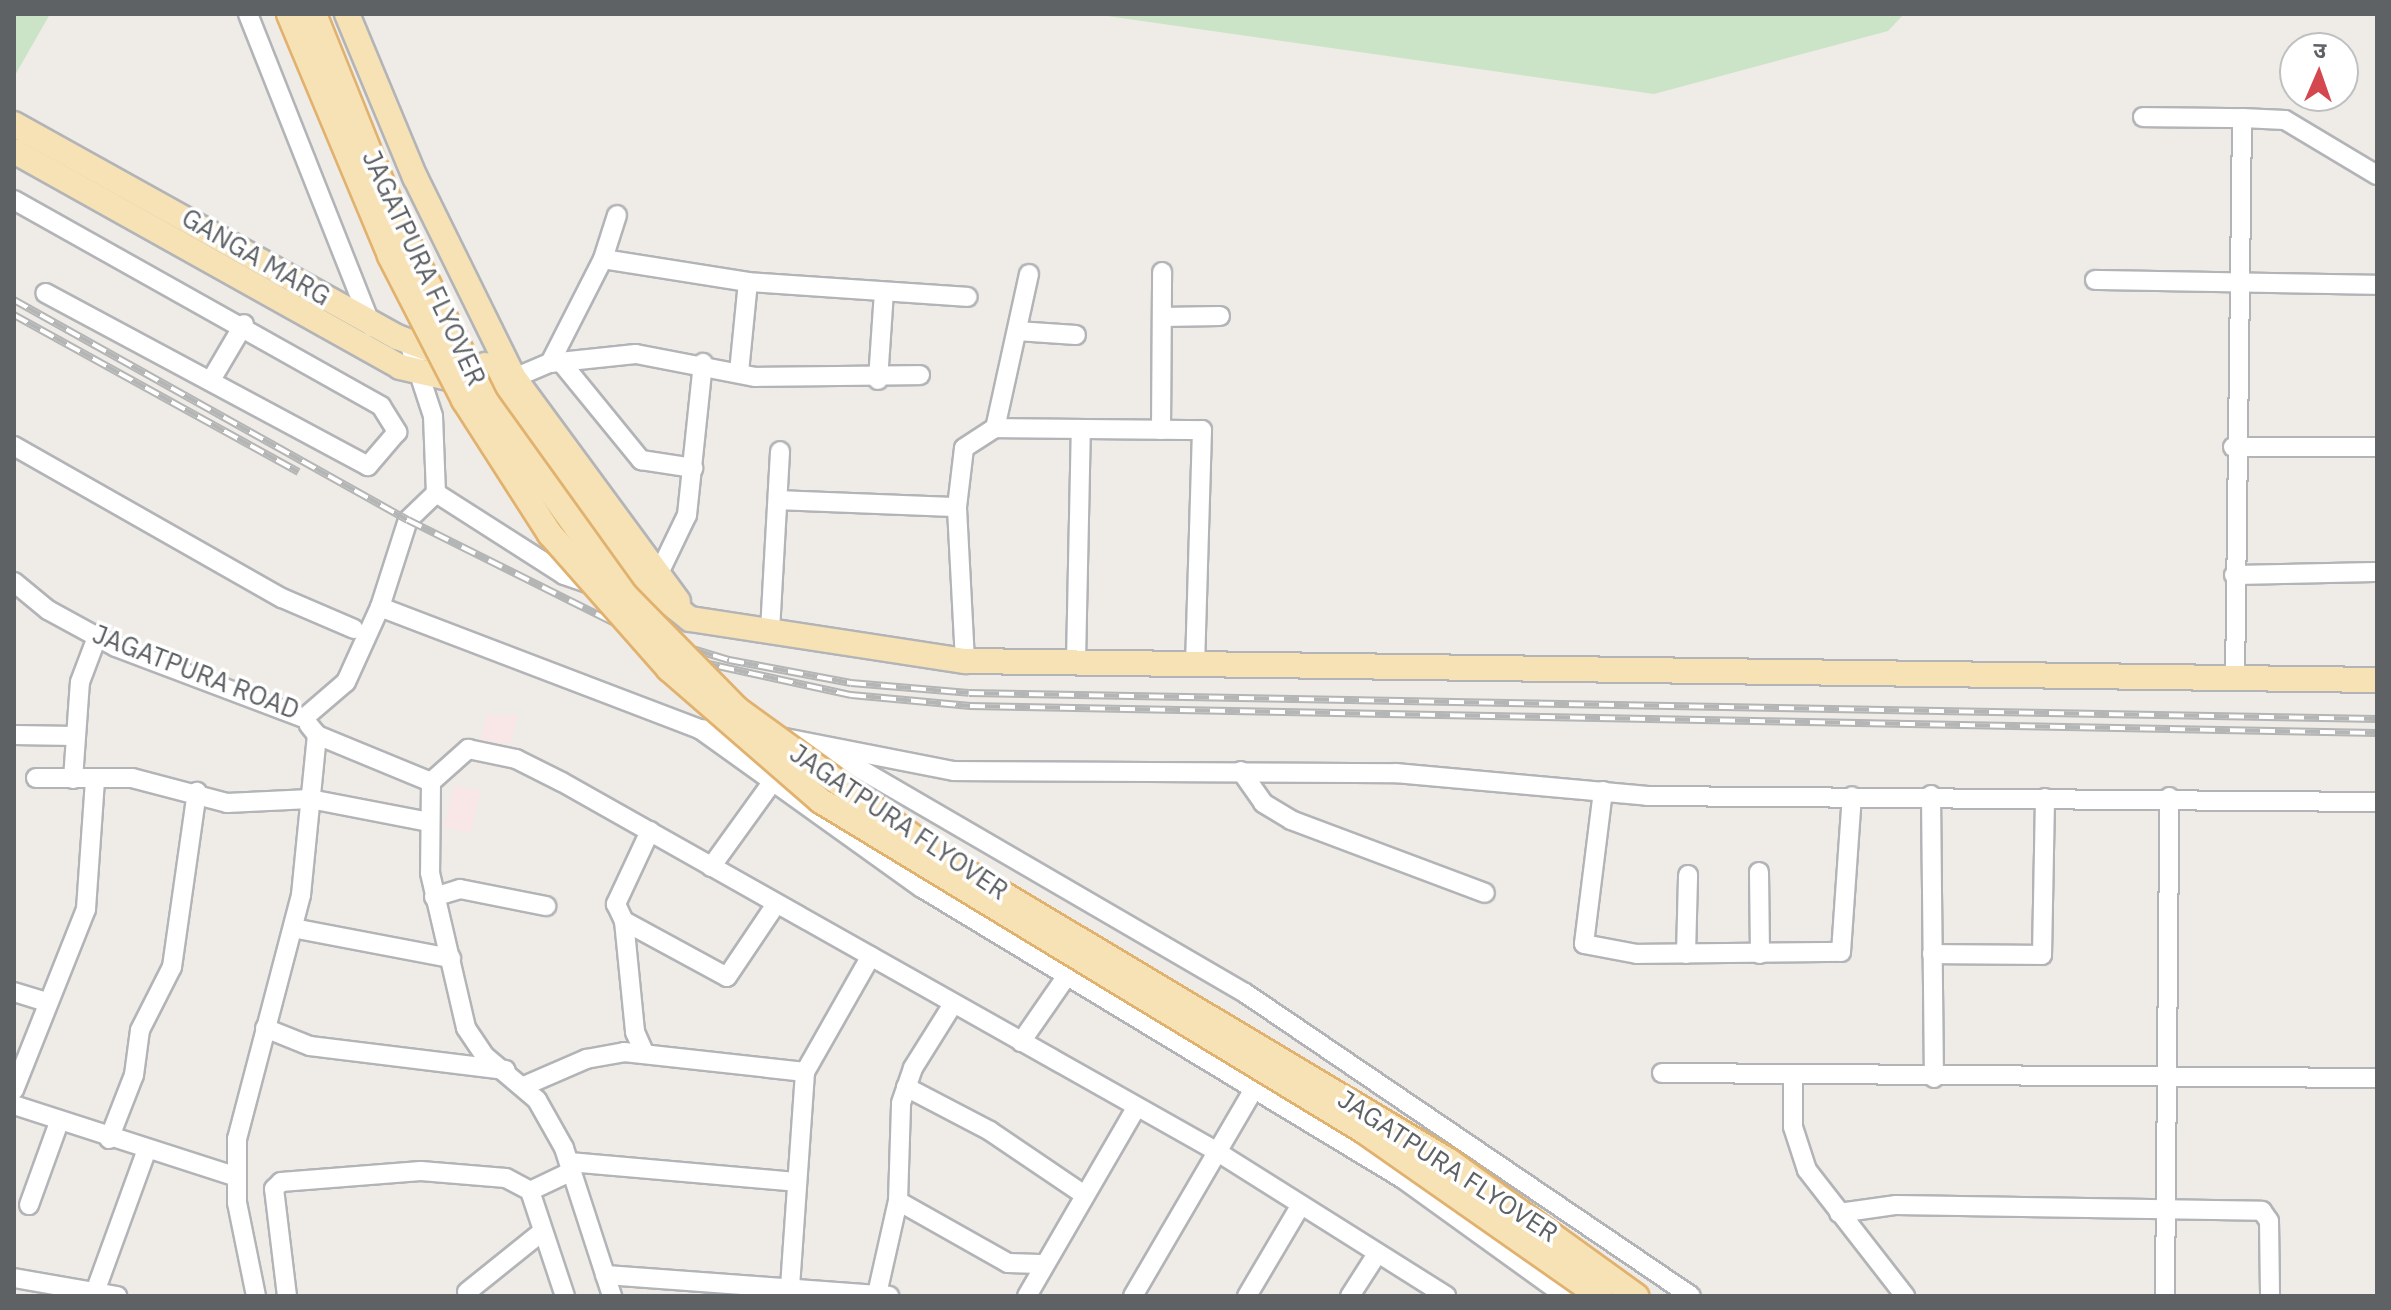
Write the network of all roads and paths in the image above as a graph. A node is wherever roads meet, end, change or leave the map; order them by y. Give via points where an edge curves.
1 (248, 14) edge
2 (289, 14) edge
3 (314, 14) edge
4 (347, 14) edge
5 (2143, 117) dead end
6 (2242, 118) junction
7 (14, 124) edge
8 (14, 151) edge
9 (2377, 175) edge
10 (14, 200) edge
11 (617, 215) dead end
12 (603, 259) junction
13 (1162, 272) dead end
14 (1029, 274) dead end
15 (2095, 280) dead end
16 (748, 282) junction
17 (2240, 284) junction
18 (2377, 285) edge
19 (45, 293) dead end
20 (884, 293) junction
21 (967, 297) dead end
22 (1220, 316) dead end
23 (1162, 317) junction
24 (244, 324) junction
25 (373, 324) junction
26 (1017, 331) junction
27 (1076, 335) dead end
28 (409, 343) junction
29 (371, 351) junction
30 (555, 363) junction
31 (703, 363) junction
32 (739, 372) junction
33 (501, 373) junction
34 (214, 375) dead end
35 (920, 375) dead end
36 (420, 376) junction
37 (878, 380) junction
38 (995, 428) junction
39 (1081, 429) junction
40 (1161, 430) junction
41 (14, 446) edge
42 (2233, 447) junction
43 (2377, 447) edge
44 (780, 451) dead end
45 (693, 468) junction
46 (436, 493) junction
47 (779, 500) junction
48 (957, 507) junction
49 (660, 571) junction
50 (2377, 572) edge
51 (2234, 575) junction
52 (14, 582) edge
53 (380, 607) junction
54 (690, 619) junction
55 (354, 629) dead end
56 (770, 631) junction
57 (97, 637) junction
58 (965, 661) junction
59 (1076, 661) junction
60 (1195, 664) junction
61 (2235, 679) junction
62 (2377, 680) edge
63 (304, 718) junction
64 (699, 729) junction
65 (14, 735) edge
66 (317, 735) junction
67 (75, 736) junction
68 (811, 740) junction
69 (1241, 771) junction
70 (36, 778) dead end
71 (73, 779) junction
72 (95, 779) junction
73 (773, 779) junction
74 (431, 782) junction
75 (1603, 791) junction
76 (197, 792) junction
77 (1931, 795) junction
78 (1852, 796) junction
79 (2169, 797) junction
80 (2045, 798) junction
81 (310, 799) junction
82 (2377, 802) edge
83 (430, 822) junction
84 (650, 831) junction
85 (711, 867) junction
86 (1759, 872) dead end
87 (1688, 875) dead end
88 (1485, 893) dead end
89 (434, 897) junction
90 (776, 904) junction
91 (546, 906) dead end
92 (624, 921) junction
93 (293, 928) junction
94 (1686, 954) junction
95 (1760, 954) junction
96 (1932, 954) junction
97 (871, 956) junction
98 (451, 958) junction
99 (1064, 980) junction
100 (14, 992) edge
101 (44, 1001) junction
102 (953, 1004) junction
103 (265, 1028) junction
104 (1021, 1042) junction
105 (645, 1054) junction
106 (506, 1070) junction
107 (805, 1072) junction
108 (1662, 1073) dead end
109 (1793, 1075) junction
110 (2170, 1076) junction
111 (1934, 1078) junction
112 (2377, 1078) edge
113 (524, 1086) junction
114 (906, 1087) junction
115 (1254, 1089) junction
116 (14, 1090) edge
117 (14, 1105) edge
118 (1136, 1108) junction
119 (59, 1122) junction
120 (109, 1139) junction
121 (1216, 1151) junction
122 (146, 1152) junction
123 (570, 1167) junction
124 (237, 1177) junction
125 (796, 1182) junction
126 (530, 1191) junction
127 (1083, 1194) junction
128 (898, 1201) junction
129 (29, 1205) dead end
130 (1299, 1208) junction
131 (2167, 1212) junction
132 (1839, 1213) junction
133 (543, 1231) junction
134 (1377, 1254) junction
135 (1040, 1264) junction
136 (605, 1275) junction
137 (1538, 1277) junction
138 (14, 1278) edge
139 (790, 1287) junction
140 (95, 1292) junction
141 (467, 1292) dead end
142 (883, 1295) edge
143 (117, 1296) edge
144 (256, 1296) edge
145 (287, 1296) edge
146 (565, 1296) edge
147 (612, 1296) edge
148 (1027, 1296) edge
149 (1133, 1296) edge
150 (1247, 1296) edge
151 (1350, 1296) edge
152 (1446, 1296) edge
153 (1534, 1296) edge
154 (1565, 1296) edge
155 (1600, 1296) edge
156 (1636, 1296) edge
157 (1691, 1296) edge
158 (1905, 1296) edge
159 (2165, 1296) edge
160 (2270, 1296) edge

1 - 25 street
2 - 155 main road, JAGATPURA FLYOVER, bridge via 390,256 464,400 550,534 669,669 821,801 1364,1131
3 - 156 main road, JAGATPURA FLYOVER, bridge via 396,218 485,400 625,595 737,709 941,857 1449,1161
4 - 33 main road
5 - 6 street
6 - 9 street via 2285,120
6 - 17 street
7 - 25 main road, GANGA MARG
8 - 29 main road
10 - 24 street
11 - 12 street
12 - 16 street
12 - 30 street
13 - 23 street
14 - 26 street
15 - 17 street
16 - 20 street
16 - 32 street
17 - 18 street
17 - 42 street
19 - 24 street via 368,466 397,432 381,406
20 - 21 street
20 - 37 street
22 - 23 street
23 - 40 street
24 - 34 street
25 - 28 main road, GANGA MARG
25 - 29 street
26 - 27 street
26 - 38 street
28 - 33 main road, GANGA MARG
28 - 36 street
29 - 36 main road
30 - 31 street via 636,354
30 - 33 street
30 - 45 street via 641,460
31 - 32 street
31 - 45 street
32 - 37 street
33 - 36 main road
33 - 49 main road
33 - 54 main road via 642,581
35 - 37 street
36 - 46 street via 440,456
38 - 39 street
38 - 48 street via 964,448
39 - 40 street
39 - 59 street
40 - 60 street via 1202,430
41 - 55 street via 282,598
42 - 43 street
42 - 51 street
44 - 47 street
45 - 49 street via 681,535
46 - 53 street, JAGATPURA ROAD via 408,520
46 - 54 street via 564,575
47 - 48 street
47 - 56 street
48 - 58 street
49 - 54 main road
50 - 51 street
51 - 61 street
52 - 57 street, JAGATPURA ROAD
53 - 63 street, JAGATPURA ROAD via 346,682
53 - 64 street
54 - 56 main road
56 - 58 main road
57 - 63 street, JAGATPURA ROAD
57 - 67 street via 80,682
58 - 59 main road
59 - 60 main road
60 - 61 main road
61 - 62 main road
63 - 66 street
64 - 68 street
64 - 73 street
65 - 67 street
66 - 74 street
66 - 81 street
67 - 71 street
68 - 69 street via 954,771
68 - 73 street
68 - 157 street via 1258,1000
69 - 75 street via 1396,773
69 - 88 street via 1263,803 1291,820
70 - 71 street
71 - 72 street
72 - 76 street via 132,778
72 - 101 street via 86,909
73 - 85 street
73 - 99 street
74 - 83 street
74 - 84 street via 468,749 516,759
75 - 78 street
75 - 94 street via 1584,944 1594,952
76 - 81 street via 227,803
76 - 120 street via 172,967 140,1030 134,1075
77 - 78 street
77 - 80 street
77 - 96 street
78 - 95 street via 1843,949
79 - 80 street
79 - 82 street
79 - 110 street
80 - 96 street via 2042,955
81 - 83 street
81 - 93 street
83 - 89 street
84 - 85 street
84 - 92 street via 616,904
85 - 90 street
86 - 95 street
87 - 94 street
89 - 91 street via 460,889
89 - 98 street
90 - 92 street via 727,977
90 - 97 street
92 - 105 street via 635,1032
93 - 98 street
93 - 103 street
94 - 95 street
96 - 111 street
97 - 102 street
97 - 107 street
98 - 106 street via 466,1028 485,1056
99 - 104 street
99 - 115 street
100 - 101 street
101 - 116 street
102 - 104 street
102 - 114 street
103 - 106 street via 310,1046
103 - 124 street via 237,1139
104 - 118 street
105 - 107 street
105 - 113 street via 586,1059
106 - 113 street
107 - 125 street
108 - 109 street
109 - 111 street
109 - 132 street via 1793,1127 1807,1170
110 - 111 street
110 - 112 street
110 - 131 street
113 - 123 street
114 - 127 street via 990,1131
114 - 128 street via 897,1145
115 - 121 street
115 - 137 street via 1403,1179
117 - 119 street
118 - 121 street
118 - 127 street
119 - 120 street
119 - 129 street
120 - 122 street
121 - 130 street
121 - 149 street
122 - 124 street
122 - 140 street
123 - 125 street via 722,1170
123 - 126 street
123 - 136 street
124 - 144 street
125 - 139 street
126 - 133 street
126 - 145 street via 506,1178 421,1171 281,1182 271,1196
127 - 135 street
128 - 135 street via 1008,1263
128 - 142 street
130 - 134 street
130 - 150 street
131 - 132 street via 1896,1205
131 - 159 street
131 - 160 street via 2262,1211 2269,1221
132 - 158 street
133 - 141 street
133 - 146 street
134 - 151 street
134 - 152 street
135 - 148 street
136 - 139 street
136 - 147 street
137 - 153 street
137 - 154 street
138 - 140 street
139 - 142 street
140 - 143 street

